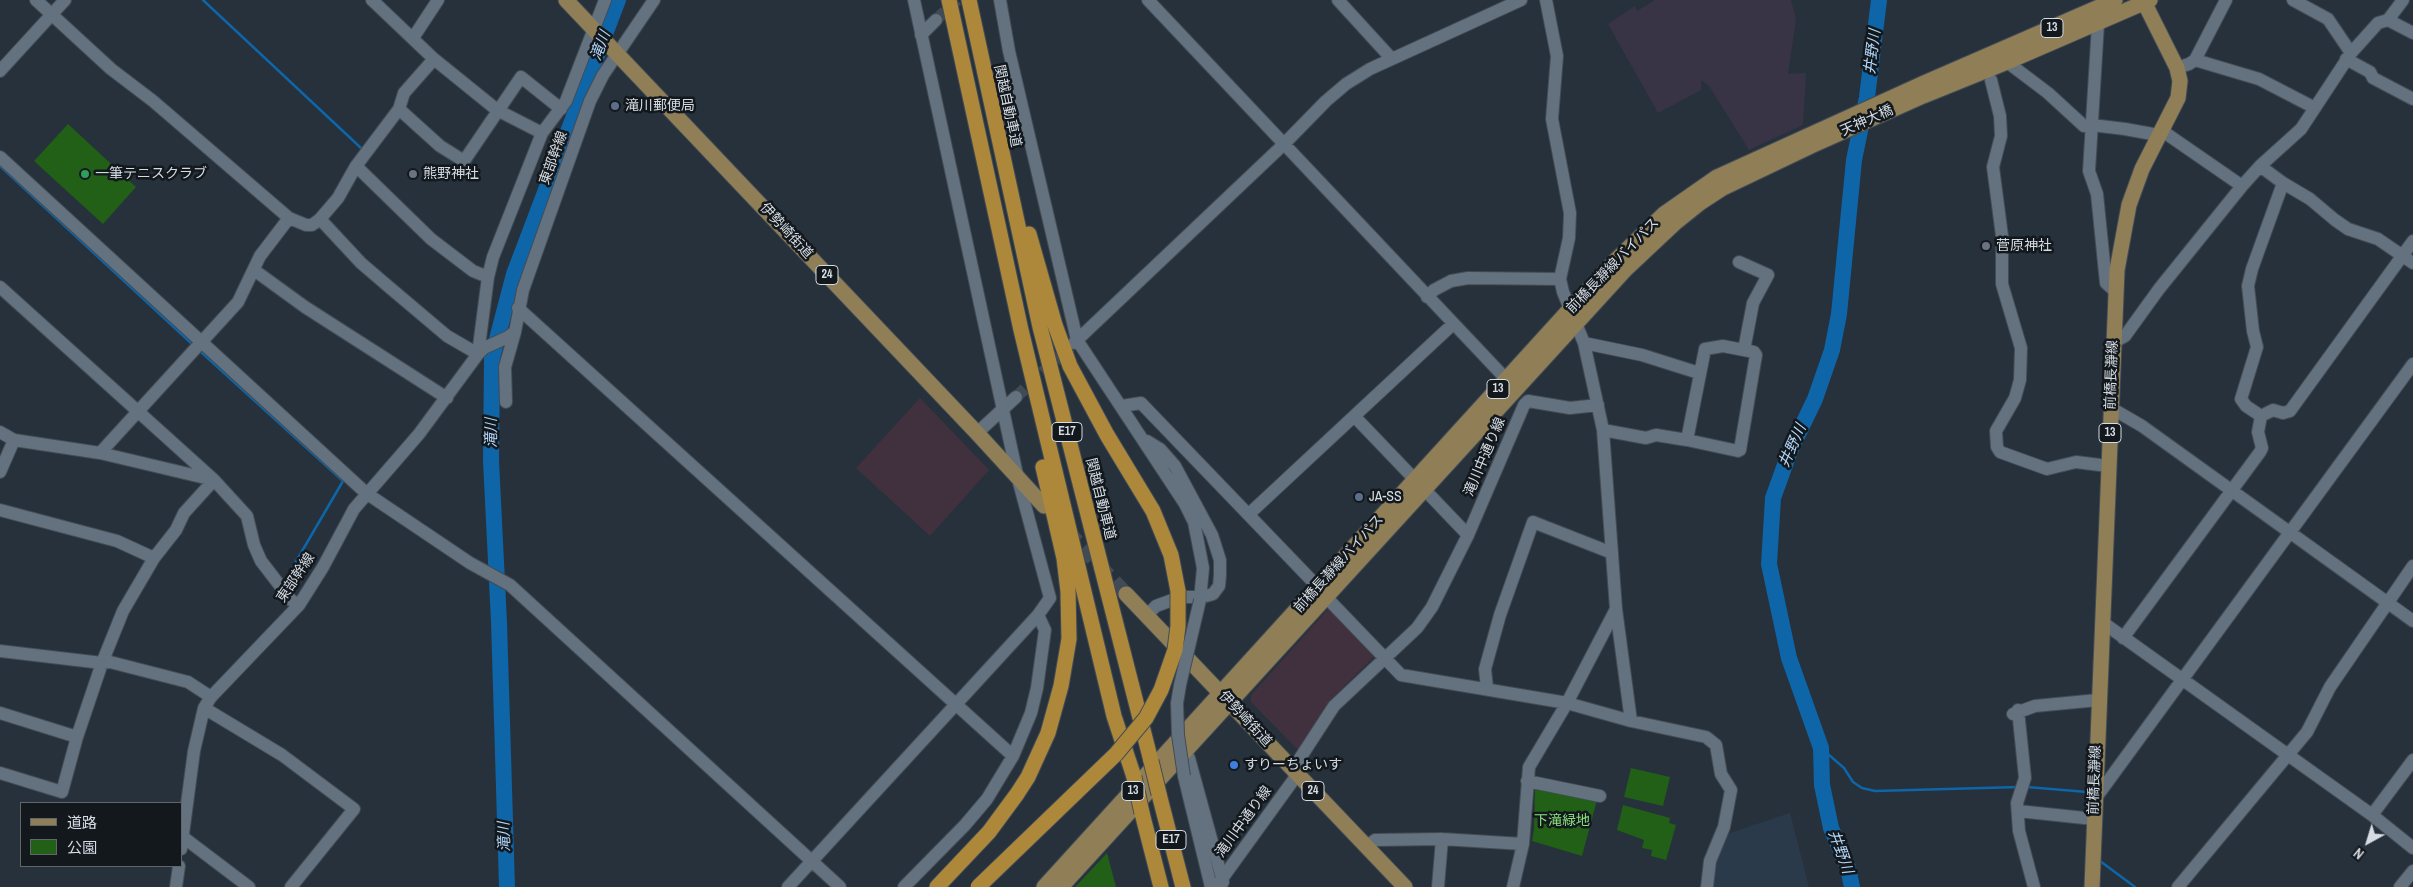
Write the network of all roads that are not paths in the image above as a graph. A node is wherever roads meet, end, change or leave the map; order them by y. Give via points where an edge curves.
1 (36, 0) edge
2 (65, 0) edge
3 (372, 0) edge
4 (438, 0) edge
5 (566, 0) edge
6 (605, 0) edge
7 (654, 0) edge
8 (914, 0) edge
9 (949, 0) edge
10 (969, 0) edge
11 (1000, 0) edge
12 (1148, 0) edge
13 (1520, 0) edge
14 (1546, 0) edge
15 (2115, 0) edge
16 (2226, 0) edge
17 (2402, 0) edge
18 (2146, 1) edge
19 (2297, 1) edge
20 (1344, 2) edge
21 (52, 14) junction
22 (936, 20) tunnel mouth
23 (2388, 20) junction
24 (2098, 24) junction
25 (596, 32) junction
26 (2413, 33) edge
27 (921, 35) junction
28 (413, 38) junction
29 (613, 51) junction
30 (2349, 56) junction
31 (1391, 58) junction
32 (434, 59) junction
33 (2194, 60) junction
34 (2007, 62) junction
35 (2177, 68) junction
36 (0, 71) edge
37 (1991, 80) dead end
38 (1924, 89) junction
39 (2413, 99) edge
40 (989, 101) junction
41 (2314, 108) junction
42 (399, 109) junction
43 (561, 109) junction
44 (497, 110) junction
45 (2092, 125) junction
46 (542, 133) junction
47 (2159, 133) junction
48 (1811, 140) junction
49 (1283, 145) junction
50 (0, 157) edge
51 (356, 166) junction
52 (2260, 166) junction
53 (2283, 183) junction
54 (2242, 186) junction
55 (289, 218) junction
56 (320, 219) junction
57 (2413, 241) edge
58 (2402, 256) junction
59 (1739, 262) dead end
60 (2413, 263) edge
61 (254, 270) junction
62 (488, 277) junction
63 (1560, 279) junction
64 (0, 287) edge
65 (2116, 292) junction
66 (1427, 297) junction
67 (518, 308) junction
68 (1570, 309) junction
69 (1453, 324) junction
70 (1576, 324) junction
71 (1020, 330) junction
72 (511, 335) junction
73 (1076, 341) junction
74 (201, 342) junction
75 (1584, 343) junction
76 (2112, 343) junction
77 (1744, 350) junction
78 (478, 354) junction
79 (2413, 364) edge
80 (1699, 373) junction
81 (1507, 380) junction
82 (447, 398) junction
83 (1016, 398) tunnel mouth
84 (506, 402) dead end
85 (1598, 405) junction
86 (1122, 406) junction
87 (2111, 408) junction
88 (1004, 409) junction
89 (138, 411) junction
90 (2261, 416) junction
91 (1355, 417) junction
92 (1603, 430) junction
93 (0, 432) edge
94 (977, 433) junction
95 (1143, 438) junction
96 (14, 440) junction
97 (1687, 440) junction
98 (100, 453) junction
99 (2108, 466) junction
100 (0, 472) edge
101 (1018, 479) junction
102 (214, 480) junction
103 (1420, 485) junction
104 (2232, 491) junction
105 (366, 493) junction
106 (1044, 506) dead end
107 (0, 510) edge
108 (1249, 514) junction
109 (2290, 533) junction
110 (1468, 534) junction
111 (1612, 553) junction
112 (154, 558) junction
113 (2413, 566) edge
114 (1323, 593) junction
115 (1126, 594) tunnel mouth
116 (1190, 597) junction
117 (2387, 602) junction
118 (299, 605) junction
119 (1616, 609) junction
120 (1038, 615) junction
121 (1147, 615) junction
122 (2413, 621) edge
123 (2102, 622) junction
124 (2123, 638) junction
125 (0, 651) edge
126 (1385, 657) junction
127 (102, 663) junction
128 (2183, 680) junction
129 (1487, 688) junction
130 (1227, 698) junction
131 (2098, 700) junction
132 (208, 702) junction
133 (1567, 702) junction
134 (955, 705) junction
135 (0, 713) edge
136 (1632, 721) junction
137 (77, 737) junction
138 (1013, 756) junction
139 (2287, 756) junction
140 (1189, 758) dead end
141 (2413, 760) edge
142 (1295, 772) junction
143 (0, 773) edge
144 (1527, 781) junction
145 (1600, 796) dead end
146 (2095, 799) junction
147 (2018, 812) junction
148 (2372, 815) junction
149 (2094, 819) junction
150 (1442, 839) junction
151 (182, 843) edge
152 (1523, 844) junction
153 (1367, 846) junction
154 (2413, 848) edge
155 (811, 862) junction
156 (179, 867) edge
157 (2413, 871) edge
158 (1216, 884) edge
159 (176, 887) edge
160 (249, 887) edge
161 (291, 887) edge
162 (788, 887) edge
163 (840, 887) edge
164 (904, 887) edge
165 (936, 887) edge
166 (978, 887) edge
167 (1044, 887) edge
168 (1061, 887) edge
169 (1161, 887) edge
170 (1183, 887) edge
171 (1405, 887) edge
172 (1438, 887) edge
173 (1513, 887) edge
174 (1706, 887) edge
175 (2034, 887) edge
176 (2092, 887) edge
177 (2178, 887) edge
178 (2400, 887) edge

1 - 21 street
2 - 21 street
3 - 28 street
4 - 28 street
5 - 25 main road, 24
6 - 25 street
7 - 29 street, 東部幹線
8 - 27 street
9 - 71 highway, E17
10 - 40 highway, 関越自動車道 / E17
11 - 73 street
12 - 49 street
13 - 31 street
14 - 63 street via 1557,56 1552,119 1570,213 1569,238
15 - 38 main road, 13
16 - 33 street
17 - 23 street
18 - 24 main road, 13
18 - 35 main road, 前橋長瀞線 / 13
19 - 30 street via 2328,19
20 - 31 street
21 - 36 street
21 - 55 street via 111,69
22 - 27 street
23 - 26 street
23 - 30 street via 2378,23
24 - 34 main road, 13
24 - 45 street
25 - 29 main road, 24
25 - 43 street
27 - 88 street
28 - 32 street
29 - 67 street, 東部幹線 via 590,101
29 - 94 main road, 伊勢崎街道 / 24
30 - 39 street via 2373,78
30 - 41 street
31 - 49 street via 1339,90
32 - 42 street via 404,92
32 - 44 street
33 - 35 street
33 - 41 street via 2260,79
34 - 38 main road, 13
34 - 45 street via 2084,126
35 - 47 main road, 前橋長瀞線 / 13 via 2180,81 2178,98
37 - 99 street via 2000,116 2001,136 1994,167 2002,236 2002,284 2021,348 2020,380 2015,398 1996,430 1997,447 2000,452 2047,468 2076,462
38 - 48 main road, 天神大橋 / 13
40 - 116 highway via 1070,366 1153,511
40 - 170 highway, 関越自動車道 / E17, bridge via 1040,327
41 - 52 street via 2301,129
42 - 44 street via 440,146 464,161
42 - 51 street
43 - 44 street via 520,77
43 - 46 street
44 - 46 street
45 - 47 street
45 - 65 street via 2089,171 2096,194 2106,283
46 - 62 street
47 - 54 street
47 - 65 main road, 前橋長瀞線 / 13 via 2129,205 2118,252
48 - 68 main road, 前橋長瀞線バイパス / 13 via 1717,177 1694,192 1643,232
48 - 70 main road, 前橋長瀞線バイパス / 13 via 1700,203 1646,249
49 - 66 street
49 - 73 street
50 - 74 street
51 - 56 street via 338,198
51 - 62 street via 431,239 473,271
52 - 53 street
52 - 54 street
53 - 58 street via 2310,199 2348,229 2378,239
53 - 90 street via 2248,286 2257,348 2241,399
54 - 76 street via 2124,336
55 - 56 street via 306,225
55 - 61 street via 260,256
56 - 78 street via 361,263 389,287 447,336
57 - 58 street
58 - 60 street
58 - 90 street via 2290,411 2268,411
59 - 77 street via 1768,274 1753,303
61 - 74 street via 238,302
61 - 82 street via 305,307
62 - 78 street
63 - 66 street via 1468,278 1451,281
63 - 68 street
64 - 89 street
65 - 76 main road, 前橋長瀞線 / 13
66 - 69 street
67 - 72 street, 東部幹線
67 - 134 street
68 - 70 street
68 - 81 main road, 前橋長瀞線バイパス / 13
69 - 81 street
69 - 91 street
70 - 75 street
70 - 103 main road, 前橋長瀞線バイパス / 13
71 - 165 highway via 1024,386 1064,558 1069,614 1066,664 1048,733 1028,776 989,832
71 - 169 highway, E17, bridge via 1114,716 1134,777
72 - 78 street, 東部幹線 via 490,344
72 - 84 street, 東部幹線 via 505,367
73 - 86 street
74 - 89 street
74 - 105 street
75 - 80 street via 1642,355
75 - 85 street
76 - 87 main road, 前橋長瀞線 / 13
77 - 80 street via 1722,346 1705,349
77 - 97 street via 1756,355 1740,450
78 - 82 street, 東部幹線
79 - 109 street
80 - 97 street
81 - 103 main road, 前橋長瀞線バイパス / 13
82 - 105 street, 東部幹線 via 403,454
83 - 88 street
85 - 92 street
85 - 110 street, 滝川中通り線 via 1570,408 1528,401
86 - 95 street
86 - 108 street via 1141,403
87 - 99 main road, 前橋長瀞線 / 13
87 - 104 street via 2142,426
88 - 94 street
88 - 101 street
89 - 98 street
89 - 102 street
90 - 104 street via 2258,432 2262,448
91 - 103 street
91 - 108 street
92 - 97 street via 1646,438 1656,435
92 - 111 street
93 - 96 street
94 - 101 main road, 伊勢崎街道 / 24
95 - 116 street via 1186,504 1194,522 1203,568
95 - 116 street via 1160,449 1175,466 1212,534 1220,560 1219,586 1213,594
96 - 98 street
96 - 100 street
98 - 102 street
99 - 123 main road, 前橋長瀞線 / 13
101 - 106 main road, 伊勢崎街道 / 24
101 - 120 street via 1050,598
102 - 112 street via 184,513 176,530
102 - 118 street via 247,516 261,561 291,600
103 - 110 street
103 - 114 main road, 前橋長瀞線バイパス / 13
104 - 109 street
104 - 124 street
105 - 118 street, 東部幹線
105 - 155 street via 470,563 508,584 531,603
107 - 112 street via 117,540
108 - 114 street
109 - 117 street
109 - 128 street
110 - 126 street, 滝川中通り線 via 1432,607 1417,628
111 - 119 street
111 - 129 street via 1533,522 1485,669
112 - 127 street via 123,610
113 - 117 street
114 - 126 street
114 - 130 main road, 前橋長瀞線バイパス / 13
115 - 121 main road, 伊勢崎街道 / 24
116 - 121 street via 1156,606
116 - 158 street, bridge via 1177,704 1178,735 1184,776
116 - 166 highway, bridge via 1178,626 1175,650 1161,690 1146,718 1116,754
117 - 122 street
117 - 139 street via 2330,688 2307,732
118 - 132 street, 東部幹線
119 - 133 street
119 - 136 street
120 - 134 street
120 - 138 street via 1044,630 1037,688
121 - 130 main road, 伊勢崎街道 / 24
123 - 124 street
123 - 131 main road, 前橋長瀞線 / 13
124 - 128 street
125 - 127 street
126 - 129 street via 1401,675
126 - 142 street, 滝川中通り線 via 1334,706
127 - 132 street via 110,662 188,682
127 - 137 street
128 - 139 street
128 - 146 street
129 - 133 street
130 - 142 main road, 伊勢崎街道 / 24
130 - 167 main road, 前橋長瀞線バイパス / 13
130 - 168 main road, 前橋長瀞線バイパス / 13
131 - 146 main road, 前橋長瀞線 / 13
131 - 147 street via 2046,704 2014,713 2021,787
132 - 151 street via 194,751
132 - 161 street via 354,809
133 - 136 street
133 - 144 street via 1530,767
134 - 138 street
134 - 155 street
135 - 137 street
136 - 174 street via 1706,737 1716,745 1721,774 1731,790 1724,827 1710,861
137 - 143 street via 62,792
138 - 164 street via 987,799
139 - 148 street
139 - 177 street
140 - 158 street
141 - 148 street
142 - 153 main road, 伊勢崎街道 / 24
142 - 158 street, 滝川中通り線
144 - 145 street
144 - 152 street
146 - 149 main road, 前橋長瀞線 / 13
147 - 149 street
147 - 175 street via 2019,831
148 - 154 street
149 - 176 main road, 前橋長瀞線 / 13
150 - 152 street
150 - 153 street via 1375,840
150 - 172 street
151 - 160 street
152 - 173 street
153 - 171 main road, 伊勢崎街道 / 24
155 - 162 street
155 - 163 street
156 - 159 street
157 - 178 street

